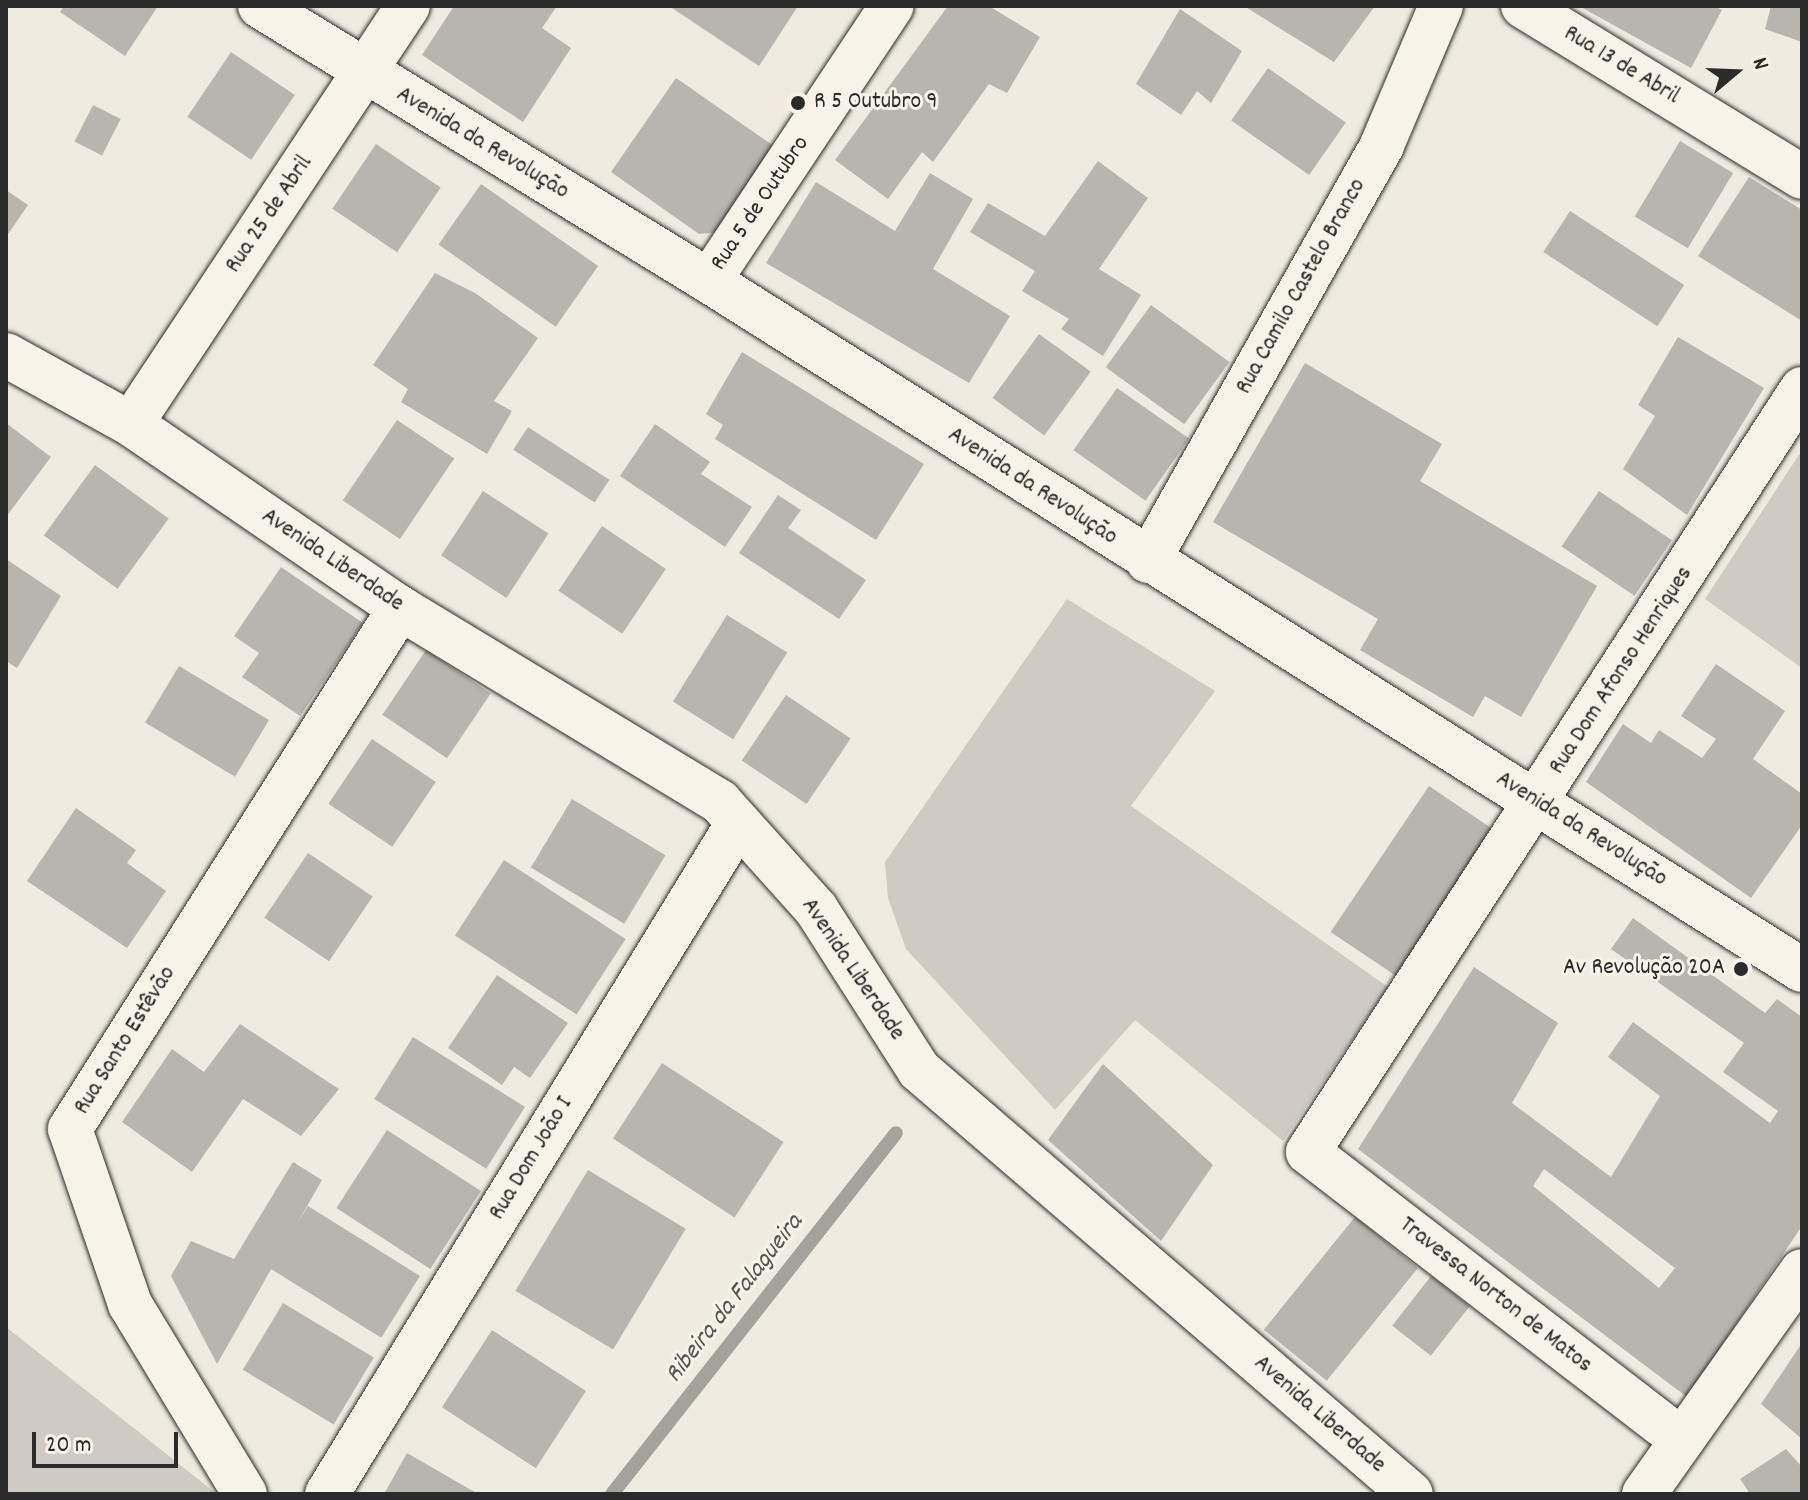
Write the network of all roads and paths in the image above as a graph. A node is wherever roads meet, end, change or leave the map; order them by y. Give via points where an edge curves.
1 (260, 6) edge
2 (408, 6) edge
3 (892, 6) edge
4 (1441, 6) edge
5 (1523, 6) edge
6 (364, 73) junction
7 (1802, 177) edge
8 (709, 281) junction
9 (6, 355) edge
10 (1802, 389) edge
11 (131, 424) junction
12 (1148, 561) junction
13 (400, 608) junction
14 (1538, 802) junction
15 (738, 823) junction
16 (1802, 970) edge
17 (1308, 1152) joint
18 (1802, 1271) edge
19 (1682, 1440) junction
20 (245, 1494) edge
21 (327, 1494) edge
22 (1411, 1494) edge
23 (1644, 1494) edge

1 - 6 street, Avenida da Revolução
2 - 6 street, Rua 25 de Abril
3 - 8 street, Rua 5 de Outubro
4 - 12 street, Rua Camilo Castelo Branco via 1382,145
5 - 7 street, Rua 13 de Abril
6 - 8 street, Avenida da Revolução
6 - 11 street, Rua 25 de Abril
8 - 12 street, Avenida da Revolução
9 - 11 street, Avenida Liberdade
10 - 14 street, Rua Dom Afonso Henriques
11 - 13 street, Avenida Liberdade
12 - 14 street, Avenida da Revolução
13 - 15 street, Avenida Liberdade via 720,802
13 - 20 street, Rua Santo Estêvão via 70,1129 130,1304
14 - 16 street, Avenida da Revolução
14 - 17 street, Rua Dom Afonso Henriques
15 - 21 street, Rua Dom João I
15 - 22 street, Avenida Liberdade via 816,909 919,1070
17 - 19 street, Travessa Norton de Matos
18 - 19 street
19 - 23 street

